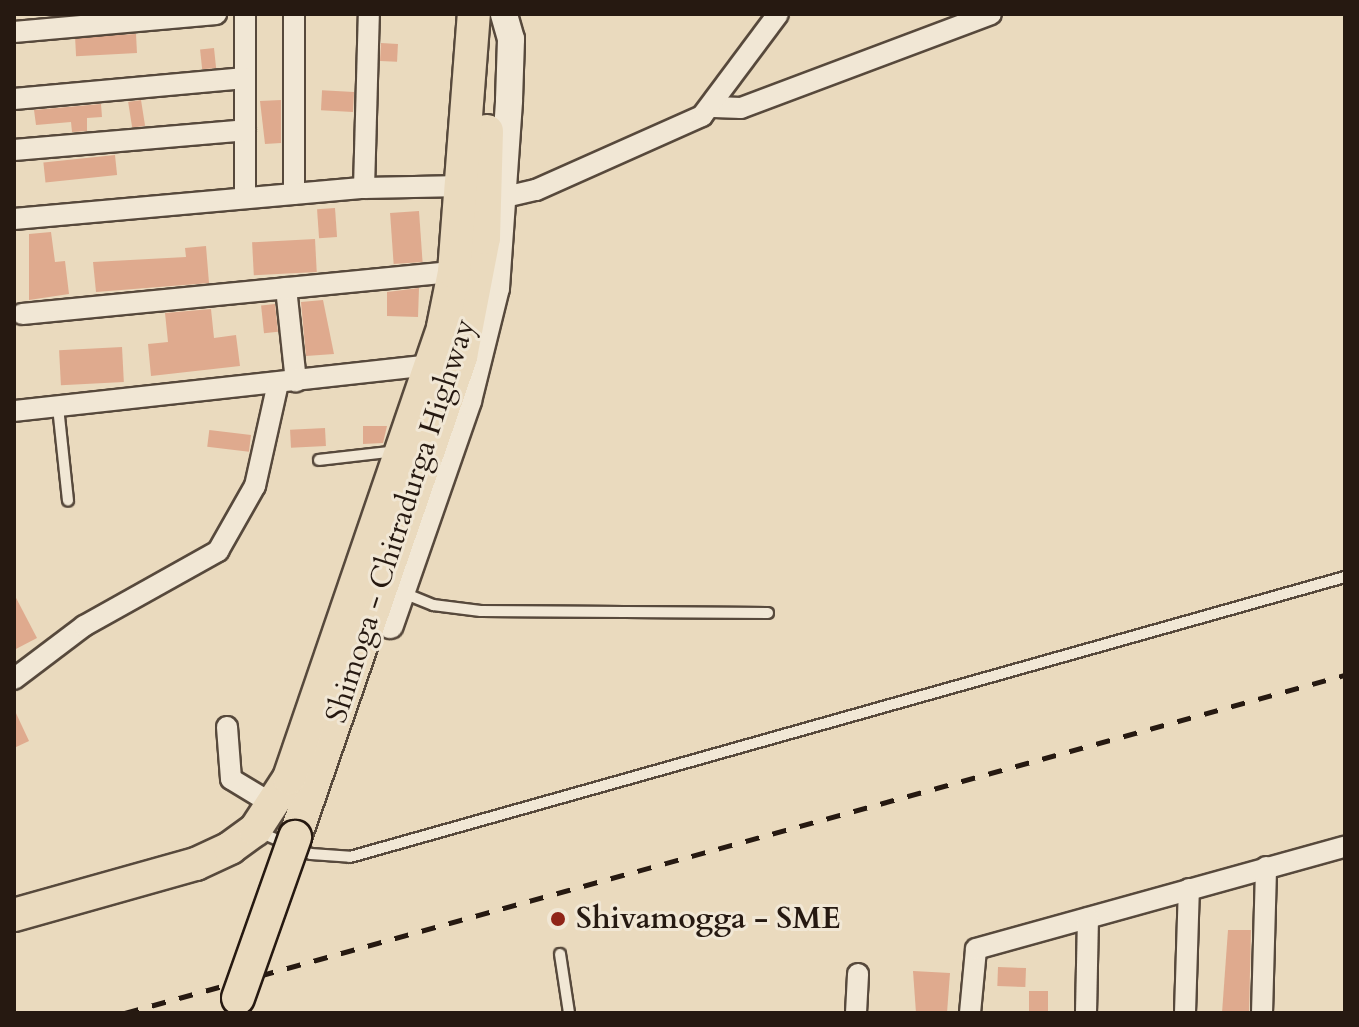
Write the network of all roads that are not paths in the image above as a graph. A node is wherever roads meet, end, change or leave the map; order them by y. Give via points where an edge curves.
1 (216, 14) edge
2 (245, 14) edge
3 (294, 14) edge
4 (369, 14) edge
5 (474, 14) edge
6 (489, 14) edge
7 (504, 14) edge
8 (778, 14) edge
9 (991, 14) edge
10 (14, 32) edge
11 (245, 78) junction
12 (14, 99) edge
13 (714, 107) junction
14 (245, 130) junction
15 (14, 150) edge
16 (463, 186) junction
17 (364, 188) junction
18 (294, 194) junction
19 (505, 197) junction
20 (245, 198) junction
21 (14, 219) edge
22 (454, 272) junction
23 (286, 288) junction
24 (22, 314) dead end
25 (433, 365) junction
26 (287, 382) junction
27 (58, 407) junction
28 (14, 411) edge
29 (403, 451) junction
30 (319, 460) dead end
31 (68, 500) dead end
32 (1345, 577) edge
33 (401, 592) junction
34 (768, 613) dead end
35 (390, 625) dead end
36 (14, 679) edge
37 (227, 727) dead end
38 (264, 818) junction
39 (1345, 847) edge
40 (1266, 867) junction
41 (1189, 889) junction
42 (14, 915) edge
43 (1088, 918) junction
44 (560, 954) dead end
45 (858, 974) dead end
46 (232, 1013) edge
47 (569, 1013) edge
48 (856, 1013) edge
49 (970, 1013) edge
50 (1086, 1013) edge
51 (1185, 1013) edge
52 (1262, 1013) edge

1 - 10 street
2 - 11 street
3 - 18 street
4 - 17 street
5 - 16 main road
6 - 46 main road, Shimoga - Chitradurga Highway, bridge via 484,238 461,357
7 - 19 street via 511,39
8 - 13 street
9 - 13 street via 741,108
11 - 12 street
11 - 14 street
13 - 19 street via 536,190
14 - 15 street
14 - 20 street
16 - 17 street
16 - 22 main road
17 - 18 street
18 - 20 street
19 - 33 street via 484,348
20 - 21 street
22 - 23 street
22 - 25 main road
23 - 24 street
23 - 26 street
25 - 26 street
25 - 29 main road
26 - 27 street
26 - 36 street via 255,486 218,551 84,626
27 - 28 street
27 - 31 lane
29 - 30 lane
29 - 38 main road via 289,778
32 - 38 lane via 350,857 311,854
33 - 34 lane via 433,605 481,611
33 - 35 street
37 - 38 street via 231,779
38 - 42 main road via 196,864
39 - 40 street
40 - 41 street
40 - 52 street
41 - 43 street
41 - 51 street
43 - 49 street via 976,949
43 - 50 street
44 - 47 lane
45 - 48 street

